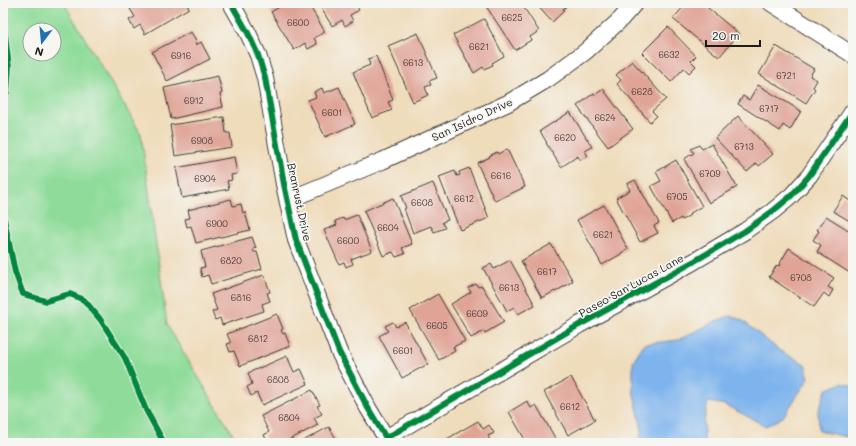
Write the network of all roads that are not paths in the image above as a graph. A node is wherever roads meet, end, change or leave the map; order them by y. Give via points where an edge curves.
1 (231, 3) edge
2 (635, 3) edge
3 (771, 3) edge
4 (853, 54) edge
5 (853, 111) edge
6 (288, 200) junction
7 (387, 441) edge

1 - 6 street, Branrust Drive via 258,55 265,78
2 - 6 street, San Isidro Drive via 585,52 548,79 508,103 382,161
3 - 4 street
5 - 7 street, Paseo San Lucas Lane via 809,176 791,196 745,231 579,325
6 - 7 street, Branrust Drive via 296,240 339,352

